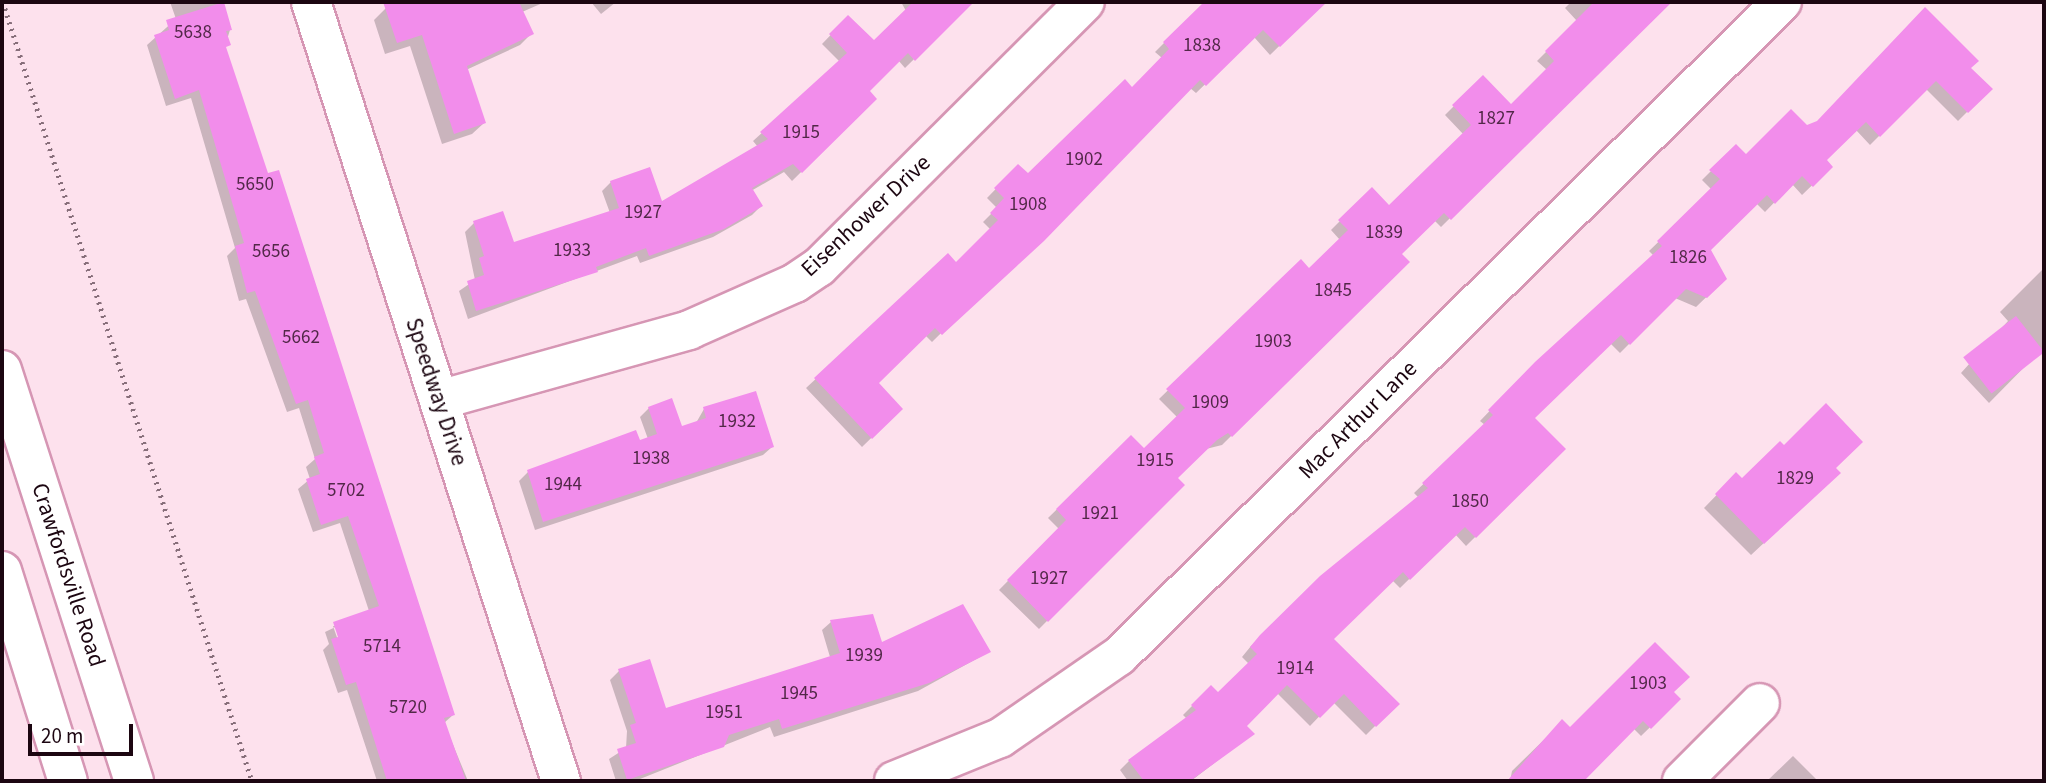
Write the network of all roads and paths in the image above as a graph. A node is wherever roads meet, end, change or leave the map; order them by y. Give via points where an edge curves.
1 (3, 2) edge
2 (311, 2) edge
3 (1085, 2) edge
4 (1782, 2) edge
5 (2, 370) edge
6 (439, 400) junction
7 (2, 571) edge
8 (1760, 703) dead end
9 (68, 781) edge
10 (134, 781) edge
11 (252, 781) edge
12 (561, 781) edge
13 (894, 781) edge
14 (1682, 781) edge

1 - 11 path
2 - 6 street, Speedway Drive
3 - 6 street, Eisenhower Drive via 819,267 794,283 689,330
4 - 13 street, Mac Arthur Lane via 1119,656 1000,738
5 - 10 street, Crawfordsville Road
6 - 12 street, Speedway Drive
7 - 9 street
8 - 14 street

